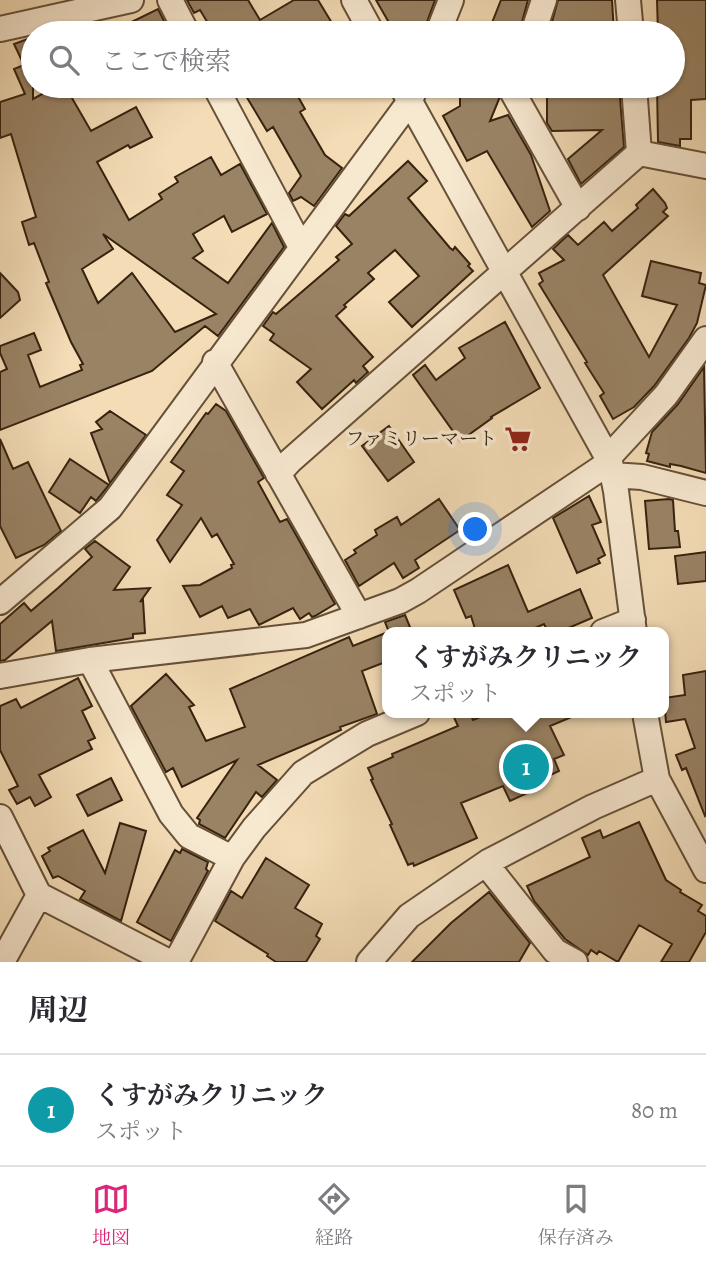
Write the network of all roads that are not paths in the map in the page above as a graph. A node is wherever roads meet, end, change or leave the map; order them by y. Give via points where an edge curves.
1 (131, 0) edge
2 (170, 0) edge
3 (354, 0) edge
4 (451, 0) edge
5 (544, 0) edge
6 (628, 0) edge
7 (36, 21) edge
8 (181, 21) edge
9 (365, 21) edge
10 (443, 21) edge
11 (537, 21) edge
12 (630, 21) edge
13 (21, 24) edge
14 (0, 29) edge
15 (221, 98) edge
16 (404, 98) edge
17 (413, 98) edge
18 (516, 98) edge
19 (635, 98) edge
20 (639, 153) junction
21 (706, 166) edge
22 (578, 208) junction
23 (301, 247) junction
24 (505, 273) junction
25 (706, 339) edge
26 (215, 362) junction
27 (610, 465) junction
28 (278, 474) junction
29 (706, 493) edge
30 (0, 602) edge
31 (359, 616) junction
32 (634, 626) edge
33 (90, 660) junction
34 (0, 676) edge
35 (405, 718) edge
36 (646, 718) edge
37 (657, 779) junction
38 (0, 817) edge
39 (232, 858) junction
40 (488, 862) junction
41 (706, 870) edge
42 (39, 895) junction
43 (559, 958) edge
44 (2, 962) edge
45 (169, 962) edge
46 (176, 962) edge
47 (369, 962) edge

1 - 7 street
2 - 8 street
3 - 9 street
4 - 10 street
5 - 11 street
6 - 12 street
13 - 14 street
15 - 23 street
16 - 23 street
17 - 24 street
18 - 22 street
19 - 20 street
20 - 21 street
20 - 22 street
22 - 24 street
23 - 26 street
24 - 27 street
24 - 28 street
25 - 27 street
26 - 28 street
26 - 30 street via 110,508
27 - 29 street
27 - 31 street via 418,591
27 - 32 street
28 - 31 street
31 - 33 street via 306,635
33 - 34 street
33 - 39 street via 171,814 189,836
35 - 39 street via 367,734 303,773
36 - 37 street
37 - 40 street
37 - 41 street
38 - 42 street
39 - 46 street
40 - 43 street
40 - 47 street via 409,916
42 - 44 street
42 - 45 street

